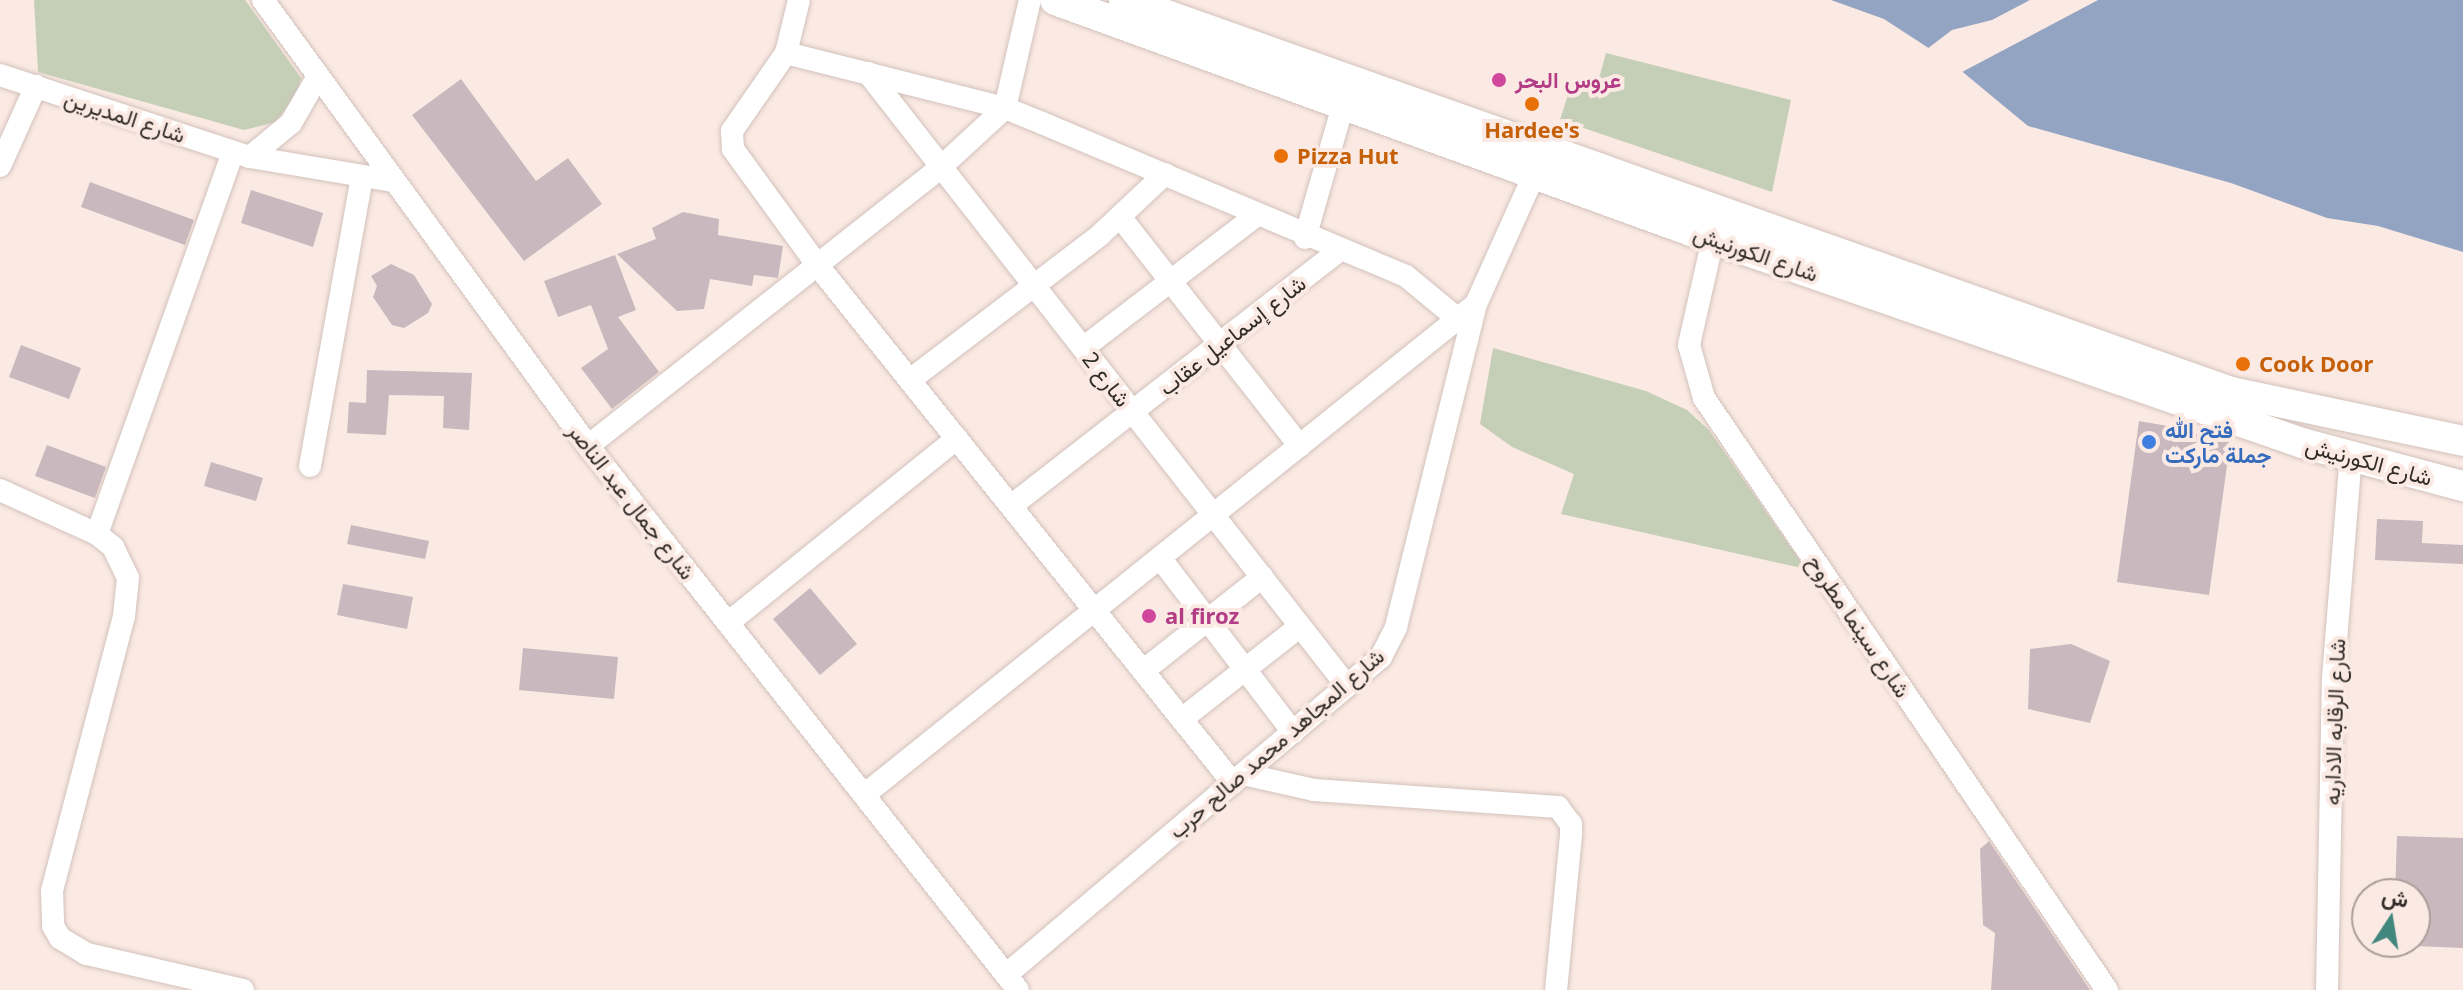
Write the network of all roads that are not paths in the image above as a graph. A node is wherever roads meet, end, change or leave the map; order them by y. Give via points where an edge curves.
1 (263, 0) edge
2 (799, 0) edge
3 (1030, 0) edge
4 (1055, 0) edge
5 (1124, 0) edge
6 (786, 53) junction
7 (868, 73) junction
8 (0, 75) edge
9 (318, 76) junction
10 (36, 86) junction
11 (1344, 102) junction
12 (1005, 108) junction
13 (242, 154) junction
14 (0, 166) edge
15 (941, 167) junction
16 (1535, 173) junction
17 (1165, 174) junction
18 (362, 177) junction
19 (394, 181) junction
20 (1257, 215) junction
21 (1121, 218) junction
22 (1305, 238) junction
23 (1713, 239) junction
24 (1339, 251) junction
25 (818, 266) junction
26 (1170, 281) junction
27 (1033, 284) junction
28 (1476, 304) junction
29 (1458, 319) junction
30 (1220, 344) junction
31 (1083, 348) junction
32 (910, 380) junction
33 (1133, 412) junction
34 (957, 438) junction
35 (2463, 441) edge
36 (588, 446) junction
37 (1300, 446) junction
38 (2351, 454) junction
39 (310, 466) dead end
40 (2463, 486) edge
41 (0, 490) edge
42 (1011, 506) junction
43 (1214, 515) junction
44 (97, 534) junction
45 (1161, 559) junction
46 (1262, 577) junction
47 (1095, 611) junction
48 (1207, 620) junction
49 (728, 623) junction
50 (1300, 626) junction
51 (1245, 669) junction
52 (1143, 671) junction
53 (1347, 686) junction
54 (1182, 719) junction
55 (1293, 732) junction
56 (1238, 778) junction
57 (864, 795) junction
58 (1012, 982) edge
59 (243, 990) edge
60 (1556, 990) edge
61 (2107, 990) edge
62 (2327, 990) edge

1 - 9 street, شارع جمال عبد الناصر
2 - 6 street
3 - 12 street
4 - 11 street, شارع الكورنيش
5 - 35 street, شارع الكورنيش via 2231,392
6 - 7 street
6 - 25 street via 738,121 731,141
7 - 12 street
7 - 15 street, شارع 2
8 - 10 street, شارع المديرين
9 - 13 street via 291,123
9 - 19 street, شارع جمال عبد الناصر
10 - 13 street, شارع المديرين
10 - 14 street
11 - 16 street, شارع الكورنيش
11 - 22 street
12 - 15 street
12 - 17 street
13 - 18 street, شارع المديرين
13 - 44 street
15 - 25 street
15 - 27 street, شارع 2
16 - 23 street, شارع الكورنيش
16 - 28 street, شارع المجاهد محمد صالح حرب
17 - 20 street
17 - 21 street
18 - 19 street, شارع المديرين
18 - 39 street
19 - 36 street, شارع جمال عبد الناصر
20 - 22 street
20 - 26 street
21 - 26 street
21 - 27 street
22 - 24 street
23 - 38 street, شارع الكورنيش via 2302,443
23 - 61 street, شارع سينما مطروح via 1689,345 1704,398
24 - 29 street via 1406,276
24 - 30 street, شارع إسماعيل عقاب
25 - 32 street
25 - 36 street
26 - 30 street
26 - 31 street
27 - 31 street, شارع 2
27 - 32 street
28 - 29 street
28 - 53 street, شارع المجاهد محمد صالح حرب via 1396,627 1381,657
29 - 37 street
30 - 33 street, شارع إسماعيل عقاب
30 - 37 street
31 - 33 street, شارع 2
32 - 34 street
33 - 42 street, شارع إسماعيل عقاب
33 - 43 street, شارع 2
34 - 42 street
34 - 49 street
36 - 49 street, شارع جمال عبد الناصر
37 - 43 street
38 - 40 street, شارع الكورنيش
38 - 62 street, شارع الرقابه الاداريه via 2333,678
41 - 44 street
42 - 47 street
43 - 45 street
43 - 46 street, شارع 2
44 - 59 street via 123,562 127,596 52,891 53,926 60,938 87,954
45 - 47 street
45 - 48 street
46 - 48 street
46 - 50 street, شارع 2
47 - 52 street
47 - 57 street
48 - 51 street
48 - 52 street
49 - 57 street, شارع جمال عبد الناصر
50 - 51 street
50 - 53 street, شارع 2
51 - 54 street
51 - 55 street
52 - 54 street
53 - 55 street, شارع المجاهد محمد صالح حرب
54 - 56 street
55 - 56 street, شارع المجاهد محمد صالح حرب
56 - 58 street, شارع المجاهد محمد صالح حرب
56 - 60 street via 1314,790 1558,807 1571,824 1571,835
57 - 58 street, شارع جمال عبد الناصر

